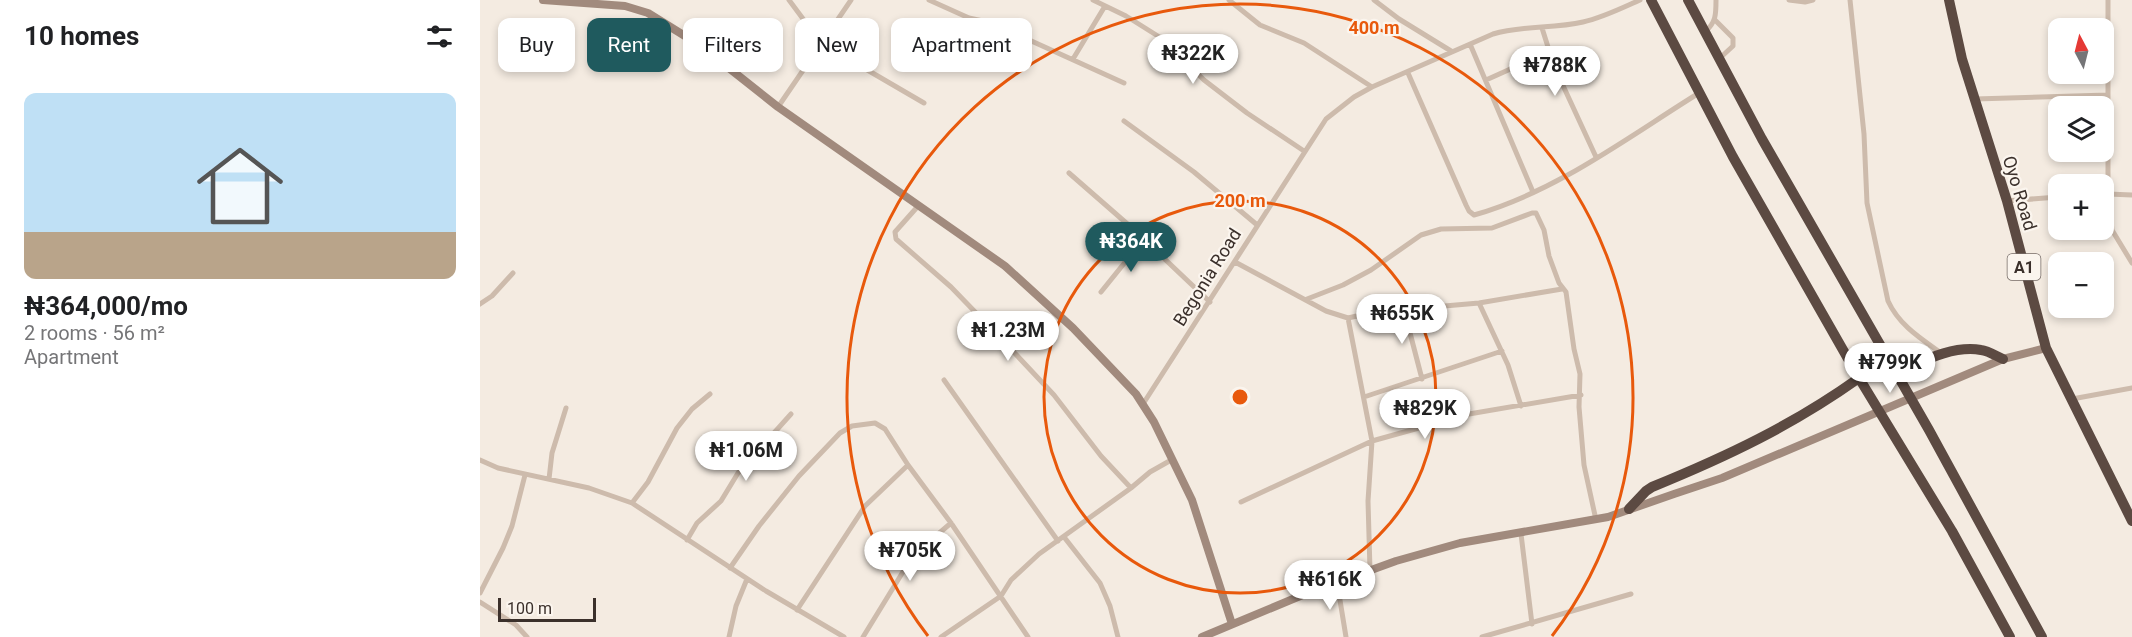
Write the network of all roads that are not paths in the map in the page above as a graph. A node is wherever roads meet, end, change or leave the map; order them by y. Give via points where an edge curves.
1 (543, 0) edge
2 (789, 0) edge
3 (851, 0) edge
4 (929, 0) edge
5 (1093, 0) edge
6 (1229, 0) edge
7 (1374, 0) edge
8 (1640, 0) edge
9 (1652, 0) edge
10 (1688, 0) edge
11 (1716, 0) edge
12 (1789, 0) edge
13 (1813, 0) edge
14 (1850, 0) edge
15 (1949, 0) edge
16 (2108, 0) edge
17 (1105, 6) junction
18 (802, 18) edge
19 (838, 18) edge
20 (1715, 20) junction
21 (1542, 28) junction
22 (1706, 33) junction
23 (1470, 44) junction
24 (1451, 51) junction
25 (1548, 52) junction
26 (1073, 59) junction
27 (1719, 59) junction
28 (802, 72) edge
29 (871, 72) edge
30 (1408, 72) junction
31 (1486, 80) junction
32 (1124, 82) dead end
33 (1372, 87) junction
34 (1699, 93) junction
35 (2108, 95) junction
36 (1974, 99) junction
37 (924, 103) dead end
38 (778, 107) junction
39 (1124, 122) dead end
40 (1304, 151) junction
41 (1596, 157) junction
42 (1069, 173) dead end
43 (2106, 174) edge
44 (1533, 192) junction
45 (2114, 195) edge
46 (2132, 196) edge
47 (2048, 198) edge
48 (2007, 201) junction
49 (919, 205) junction
50 (1256, 224) junction
51 (2114, 234) edge
52 (1143, 240) junction
53 (1235, 262) junction
54 (2132, 263) edge
55 (513, 273) dead end
56 (1562, 289) junction
57 (1101, 292) dead end
58 (1306, 299) junction
59 (1210, 302) junction
60 (1479, 303) junction
61 (480, 304) edge
62 (1403, 306) junction
63 (1348, 318) junction
64 (2046, 348) junction
65 (1502, 351) junction
66 (1942, 354) junction
67 (2003, 359) junction
68 (1895, 373) junction
69 (1860, 378) junction
70 (1422, 379) junction
71 (944, 380) dead end
72 (2132, 388) edge
73 (710, 394) dead end
74 (1581, 394) junction
75 (1364, 397) junction
76 (2071, 399) junction
77 (1143, 404) junction
78 (1521, 406) junction
79 (566, 408) dead end
80 (791, 414) dead end
81 (1372, 441) junction
82 (1173, 459) junction
83 (480, 460) edge
84 (908, 465) junction
85 (525, 475) junction
86 (549, 479) junction
87 (1131, 488) junction
88 (1242, 502) dead end
89 (632, 503) junction
90 (1629, 509) junction
91 (1596, 520) junction
92 (2132, 521) edge
93 (951, 523) junction
94 (1521, 534) junction
95 (1064, 537) junction
96 (687, 540) junction
97 (1058, 541) junction
98 (730, 567) junction
99 (1370, 570) junction
100 (747, 579) junction
101 (1337, 582) junction
102 (480, 593) edge
103 (1631, 594) dead end
104 (1001, 596) junction
105 (480, 602) edge
106 (797, 610) junction
107 (1232, 624) junction
108 (1532, 624) junction
109 (1204, 636) edge
110 (527, 637) edge
111 (729, 637) edge
112 (844, 637) edge
113 (863, 637) edge
114 (940, 637) edge
115 (1028, 637) edge
116 (1118, 637) edge
117 (1346, 637) edge
118 (1482, 637) edge
119 (2010, 637) edge
120 (2042, 637) edge

1 - 38 street via 625,6 648,13 701,46
2 - 18 street
3 - 19 street
4 - 26 street
5 - 17 street
6 - 33 street via 1260,25 1304,44
7 - 24 street
8 - 21 street, Begonia Road via 1585,22
9 - 34 highway
10 - 22 highway
11 - 20 street
12 - 13 street
14 - 66 street via 1867,203 1888,301 1900,321
15 - 36 highway, Oyo Road / A1
16 - 35 street
17 - 26 street
17 - 40 street via 1161,38 1204,80
20 - 22 street
20 - 27 street via 1733,38 1733,46
21 - 23 street, Begonia Road via 1504,31
21 - 25 street
22 - 27 highway
23 - 24 street, Begonia Road
23 - 31 street
24 - 30 street, Begonia Road
25 - 31 street
25 - 41 street
26 - 32 street
27 - 68 highway
28 - 38 street
29 - 37 street
30 - 33 street, Begonia Road
30 - 44 street via 1469,211 1474,215
31 - 44 street
33 - 40 street, Begonia Road via 1326,118
34 - 41 street
34 - 69 highway
35 - 36 street
35 - 43 street
36 - 48 highway, Oyo Road / A1
38 - 49 street
39 - 50 street via 1194,172
40 - 50 street, Begonia Road
41 - 44 street
42 - 52 street
45 - 46 street
47 - 48 street
48 - 64 highway, Oyo Road / A1
49 - 77 street via 1005,266 1073,328
49 - 87 street via 895,232 896,239 951,287 1008,346
50 - 53 street, Begonia Road
51 - 54 street
52 - 57 street
52 - 59 street
53 - 58 street
53 - 59 street, Begonia Road
55 - 61 street
56 - 58 street via 1539,216 1532,213 1492,228 1441,229 1421,235 1371,270
56 - 60 street
56 - 74 street via 1566,292
58 - 63 street
59 - 77 street, Begonia Road
60 - 62 street
60 - 65 street
62 - 63 street
62 - 70 street
63 - 75 street
64 - 67 street
64 - 76 highway, Oyo Road / A1
65 - 70 street
65 - 78 street
66 - 67 highway via 1982,350
66 - 68 highway
67 - 90 street via 1722,478
68 - 120 highway
69 - 90 highway via 1773,433 1652,487
69 - 119 highway
70 - 75 street
71 - 97 street
72 - 76 street
73 - 89 street via 677,428
74 - 78 street
74 - 91 street via 1584,465
75 - 81 street
76 - 92 highway, Oyo Road / A1
77 - 82 street
78 - 81 street via 1469,414
79 - 86 street
80 - 96 street via 738,473
81 - 88 street
81 - 99 street via 1368,501
82 - 87 street
82 - 107 street via 1192,500
83 - 85 street
84 - 93 street
84 - 98 street via 880,425 846,429 799,476
84 - 106 street via 865,506
85 - 86 street
85 - 102 street via 512,526
86 - 89 street
87 - 95 street
89 - 96 street
90 - 91 street
91 - 94 street
93 - 104 street
93 - 113 street via 909,562
94 - 99 street via 1432,550
94 - 108 street
95 - 97 street
95 - 116 street via 1105,592
96 - 98 street
97 - 104 street via 1033,558
98 - 100 street
99 - 101 street
100 - 106 street
100 - 111 street
101 - 107 street
101 - 117 street
103 - 108 street
104 - 114 street
104 - 115 street
105 - 110 street via 516,625
106 - 112 street
107 - 109 street
108 - 118 street

